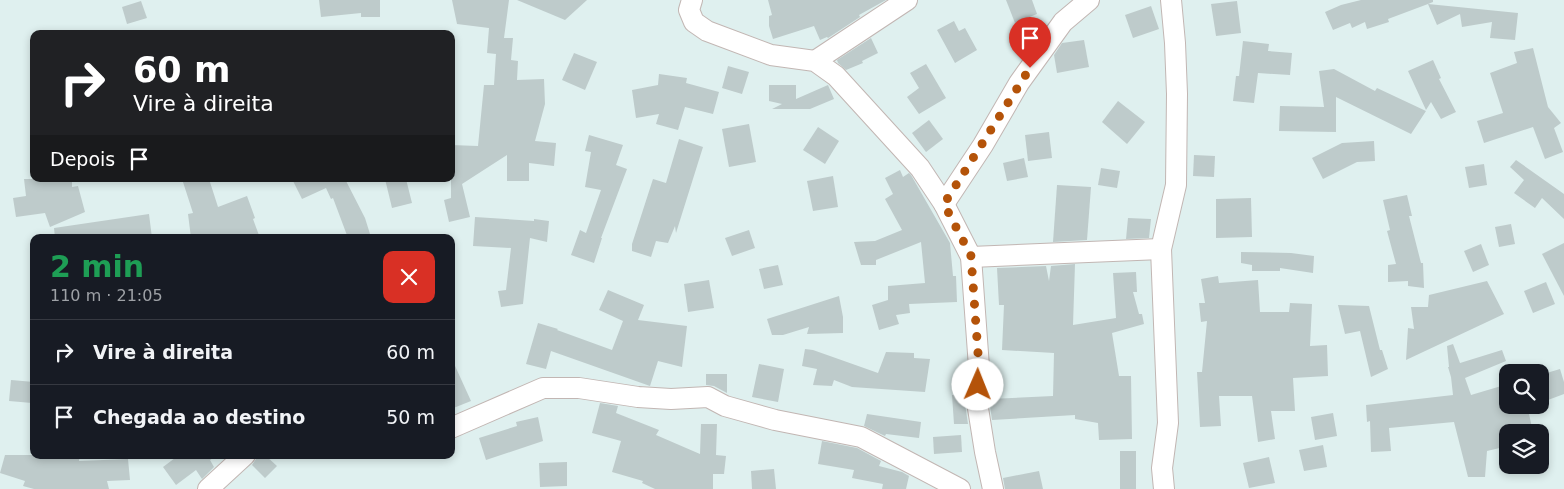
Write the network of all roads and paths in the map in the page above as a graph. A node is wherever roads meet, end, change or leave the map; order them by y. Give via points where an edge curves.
1 (692, 0) edge
2 (907, 0) edge
3 (1089, 0) edge
4 (1172, 0) edge
5 (815, 61) junction
6 (944, 204) junction
7 (1161, 249) junction
8 (971, 256) junction
9 (455, 426) edge
10 (241, 459) edge
11 (208, 489) edge
12 (960, 489) edge
13 (993, 489) edge
14 (1164, 489) edge

1 - 5 street via 689,10 694,22 707,31 771,55
2 - 5 street
3 - 6 street via 1063,22 1020,83
4 - 7 street via 1177,94 1176,185
5 - 6 street via 836,76 920,168
6 - 8 street
7 - 8 street
7 - 14 street via 1168,423 1162,468
8 - 13 street via 979,367 977,402
9 - 12 street via 543,388 579,388 671,399 708,397 725,406 775,420 861,437
10 - 11 street

